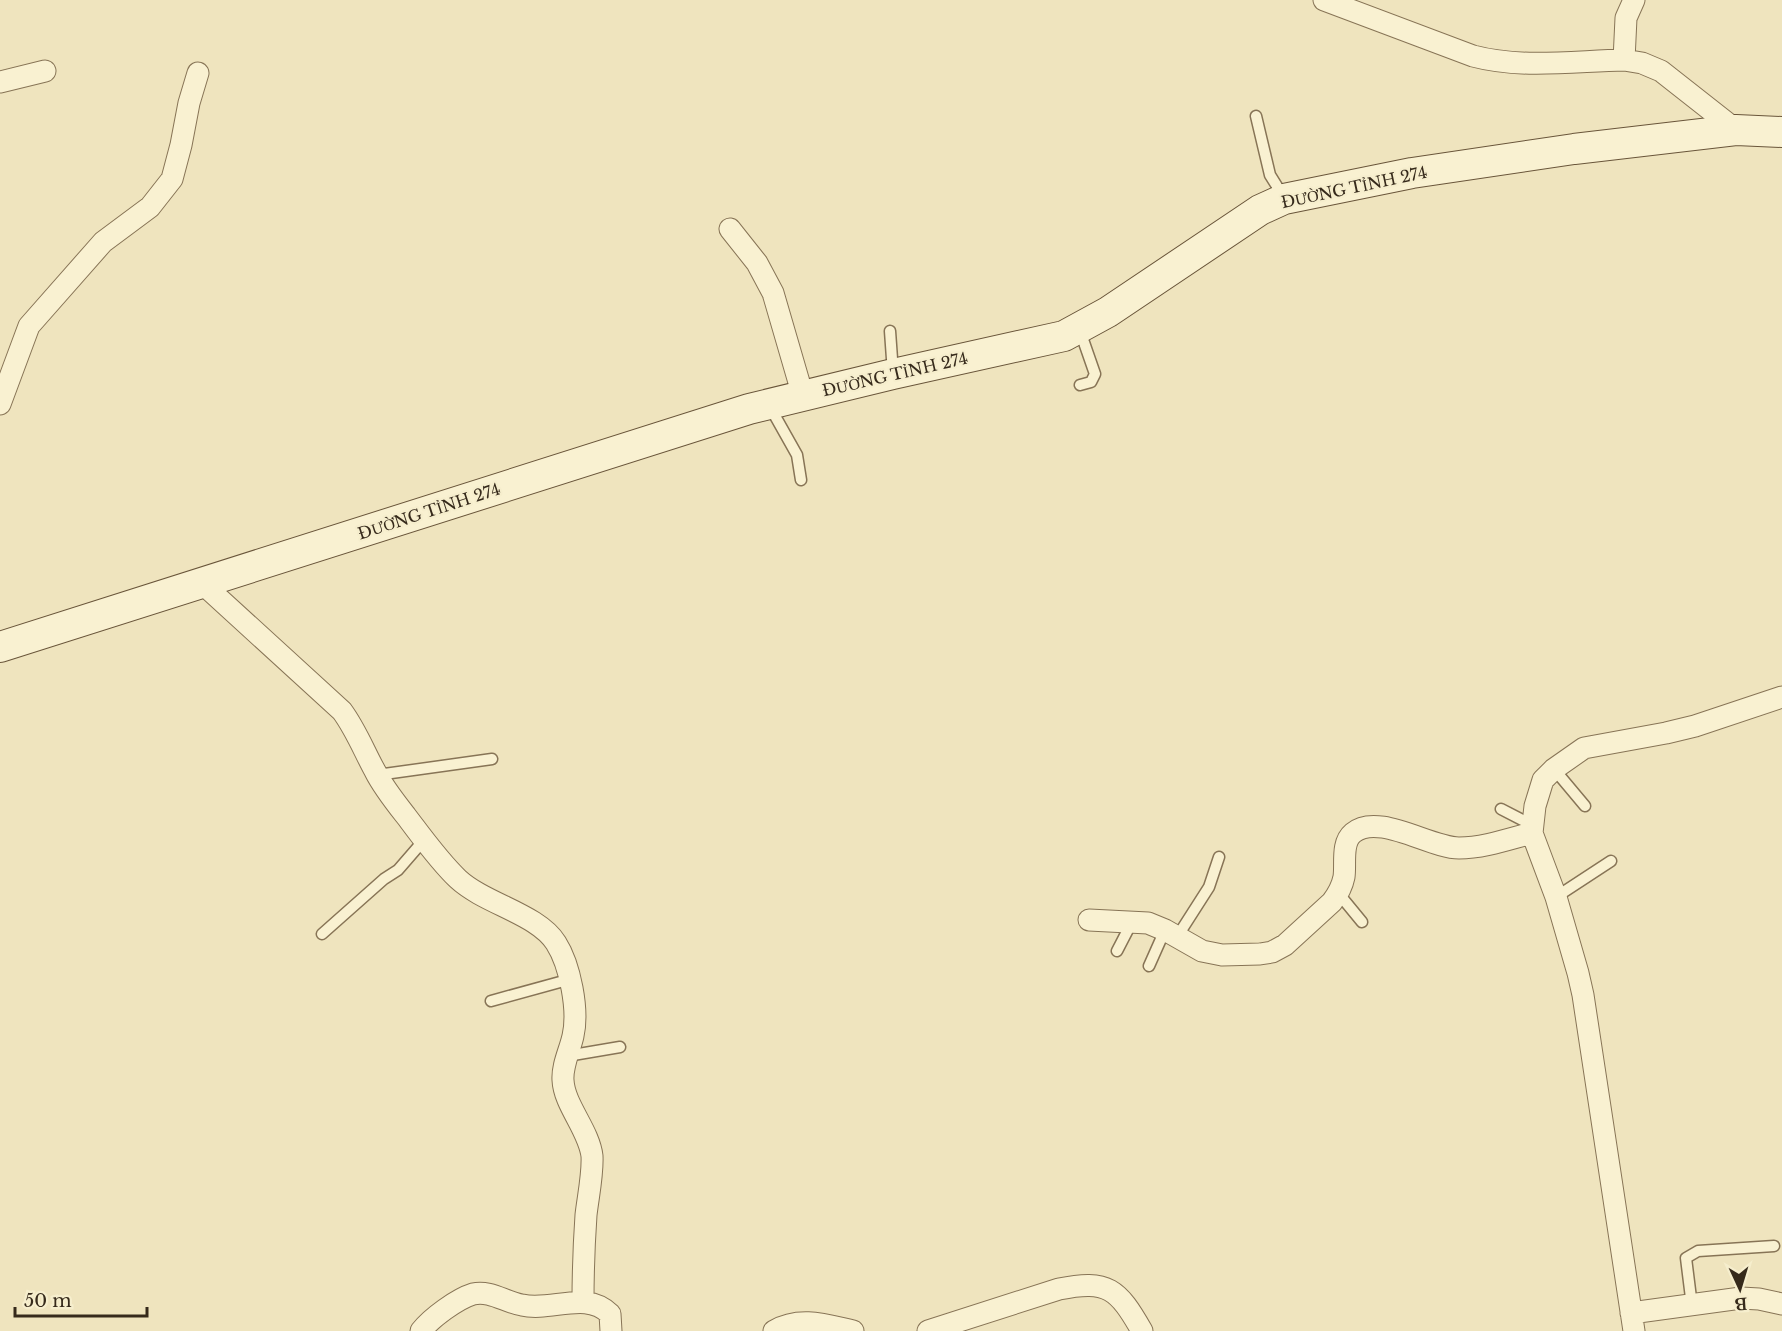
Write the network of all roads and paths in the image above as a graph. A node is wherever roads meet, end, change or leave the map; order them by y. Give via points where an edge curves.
1 (1324, 0) edge
2 (1626, 6) edge
3 (1624, 60) junction
4 (45, 70) dead end
5 (198, 73) dead end
6 (0, 82) edge
7 (1256, 116) dead end
8 (1736, 130) junction
9 (1782, 132) edge
10 (1284, 199) junction
11 (730, 229) dead end
12 (1079, 328) junction
13 (890, 331) dead end
14 (893, 374) junction
15 (1080, 385) dead end
16 (803, 396) junction
17 (0, 404) edge
18 (768, 404) junction
19 (801, 480) dead end
20 (203, 584) junction
21 (0, 647) edge
22 (1782, 697) edge
23 (492, 759) dead end
24 (1554, 769) junction
25 (377, 775) junction
26 (1585, 806) dead end
27 (1501, 809) dead end
28 (1532, 829) junction
29 (424, 840) junction
30 (1219, 857) dead end
31 (1611, 861) dead end
32 (1339, 894) junction
33 (1556, 897) junction
34 (1089, 920) dead end
35 (1132, 922) junction
36 (1362, 922) dead end
37 (1171, 933) junction
38 (322, 934) dead end
39 (1117, 951) dead end
40 (1149, 966) dead end
41 (571, 979) junction
42 (491, 1001) dead end
43 (620, 1047) dead end
44 (567, 1056) junction
45 (1774, 1246) dead end
46 (583, 1302) junction
47 (1782, 1304) edge
48 (1692, 1306) junction
49 (1632, 1322) edge
50 (421, 1331) edge
51 (611, 1331) edge
52 (774, 1331) edge
53 (853, 1331) edge
54 (928, 1331) edge
55 (1142, 1331) edge

1 - 3 street via 1494,62
2 - 3 street
3 - 8 street via 1661,71
4 - 6 street
5 - 17 street via 172,179 150,207 103,242 29,326
7 - 10 lane via 1270,175
8 - 9 main road, ĐƯỜNG TỈNH 274
8 - 10 main road, ĐƯỜNG TỈNH 274 via 1412,173
10 - 12 main road, ĐƯỜNG TỈNH 274 via 1260,210
11 - 16 street via 757,263 773,293
12 - 14 main road, ĐƯỜNG TỈNH 274 via 1064,336
12 - 15 lane via 1095,374 1091,382
13 - 14 lane
14 - 16 main road, ĐƯỜNG TỈNH 274
16 - 18 main road, ĐƯỜNG TỈNH 274
18 - 19 lane via 797,455
18 - 20 main road, ĐƯỜNG TỈNH 274
20 - 21 main road, ĐƯỜNG TỈNH 274
20 - 25 street via 342,711
22 - 24 street via 1695,726 1584,748
23 - 25 lane
24 - 26 lane
24 - 28 street via 1543,780
25 - 29 street
27 - 28 lane
28 - 32 street via 1459,848 1441,846 1393,829 1363,828 1352,834 1346,845
28 - 33 street
29 - 38 lane via 398,870
29 - 41 street via 470,889 538,926 555,941
30 - 37 lane via 1209,887
31 - 33 lane
32 - 36 lane
32 - 37 street via 1285,945 1272,952 1202,951
33 - 49 street via 1583,995
34 - 35 street
35 - 37 street via 1148,923
35 - 39 lane
37 - 40 lane
41 - 42 lane
41 - 44 street via 575,1023
43 - 44 lane
44 - 46 street via 564,1086 590,1143 592,1158
45 - 48 lane via 1691,1254 1686,1258
46 - 50 street via 521,1305 475,1293
46 - 51 street via 610,1314
47 - 48 street via 1741,1298
48 - 49 street
52 - 53 street via 812,1322
54 - 55 street via 1079,1285 1100,1286 1116,1293

